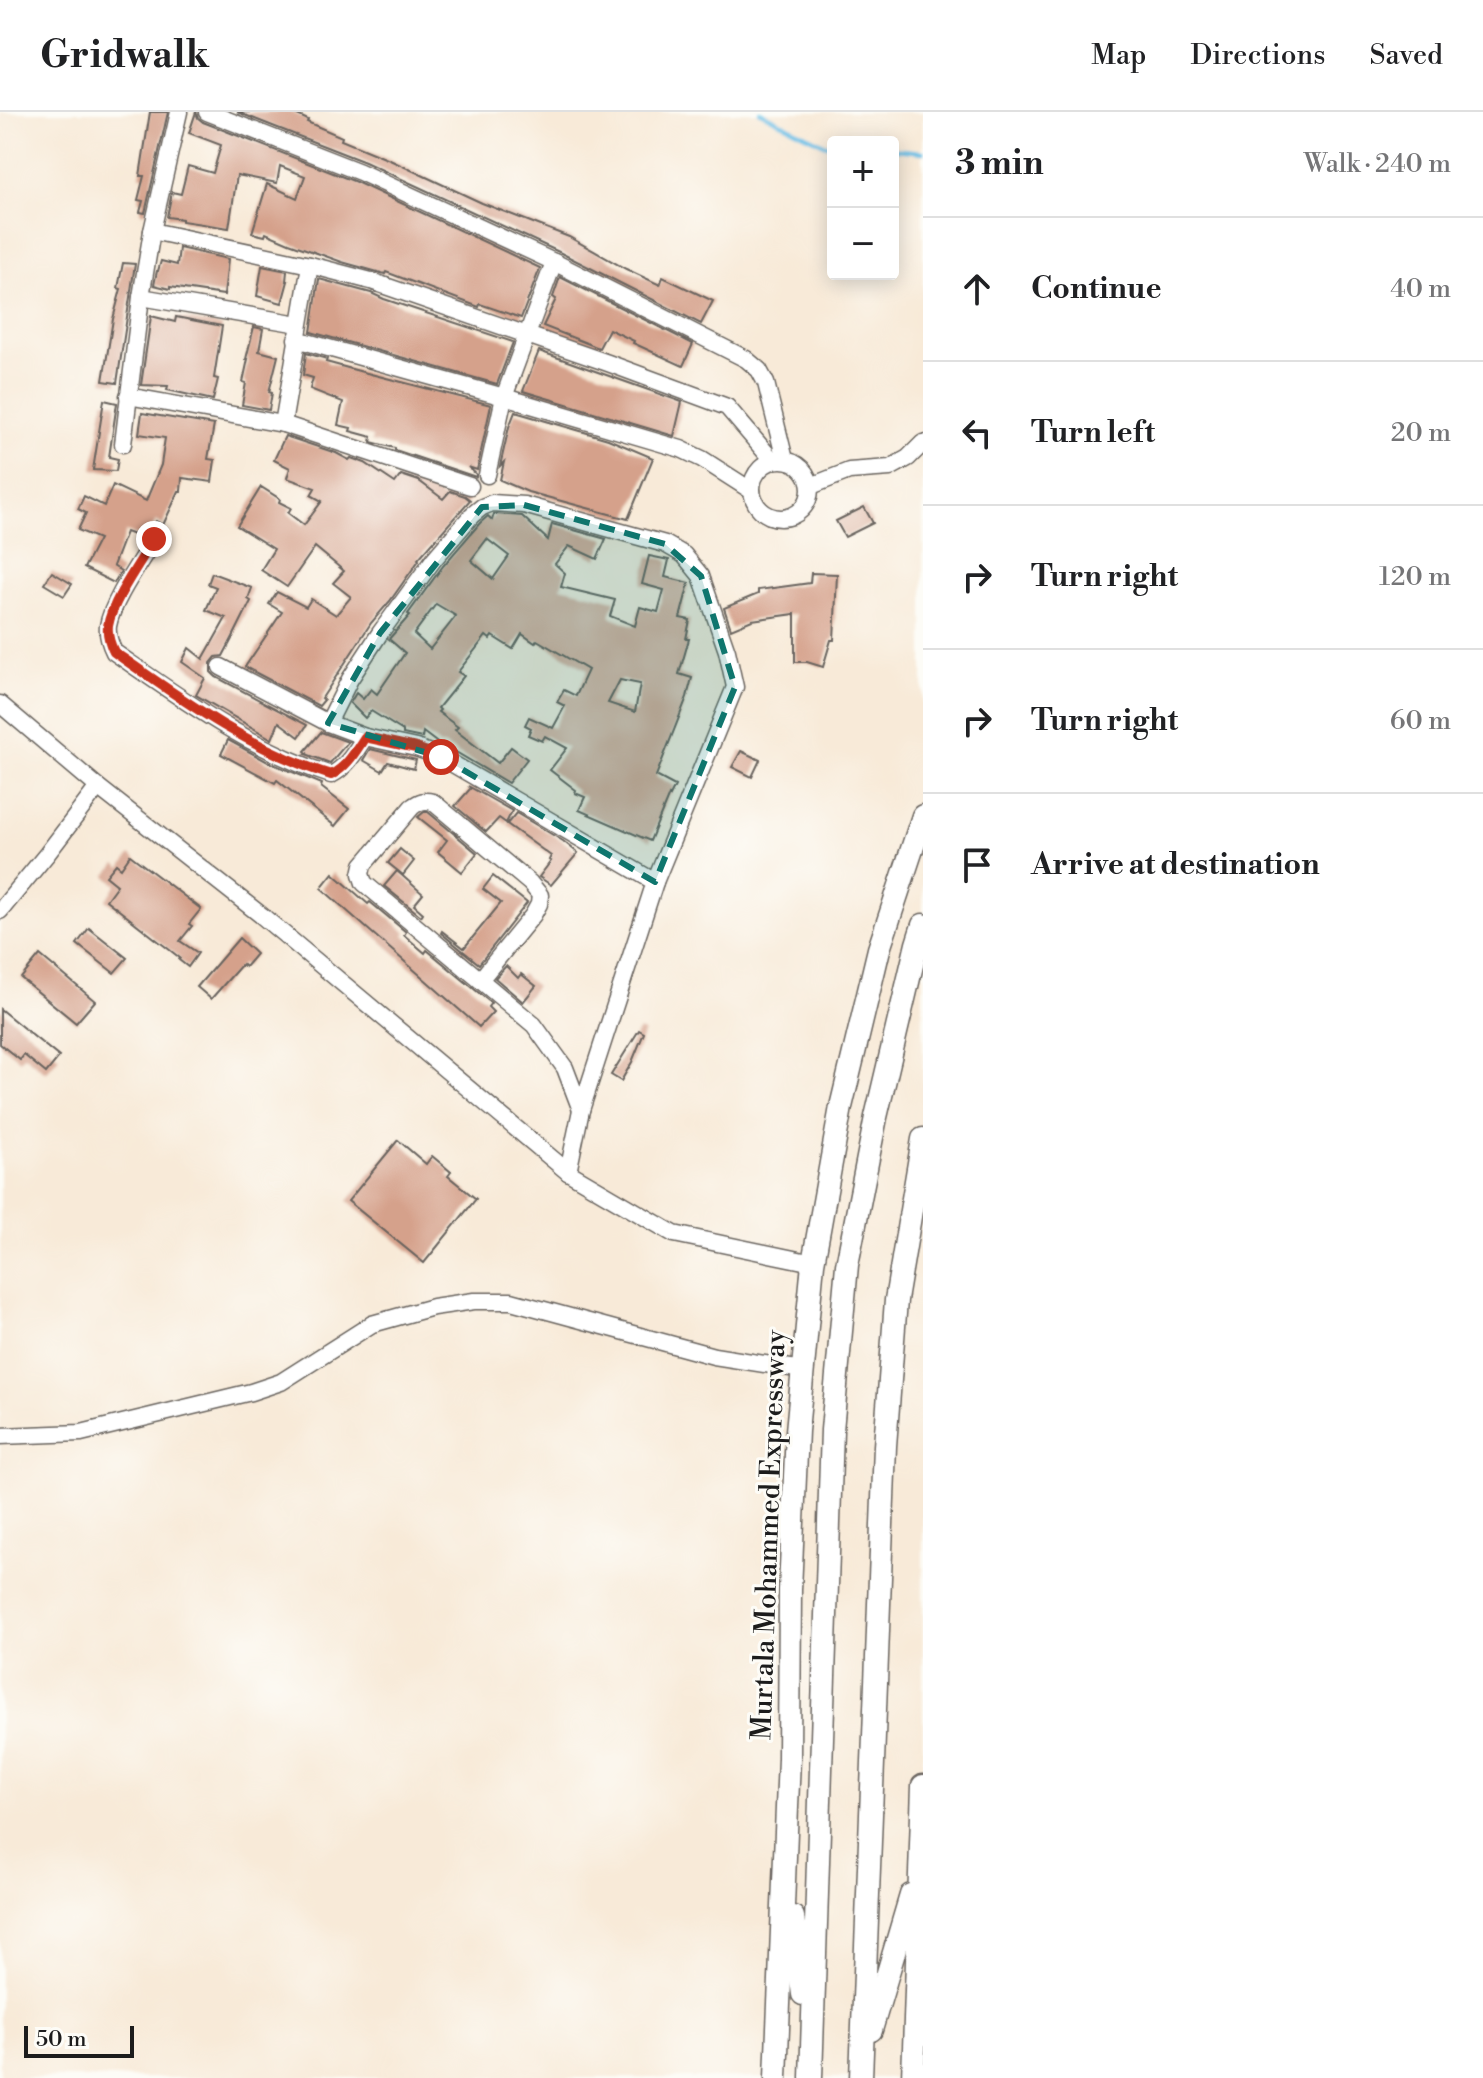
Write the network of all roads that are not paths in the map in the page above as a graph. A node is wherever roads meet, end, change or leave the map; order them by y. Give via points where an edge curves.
1 (179, 112) edge
2 (207, 112) edge
3 (152, 231) junction
4 (554, 262) junction
5 (310, 265) junction
6 (141, 297) junction
7 (298, 331) junction
8 (527, 334) junction
9 (128, 396) junction
10 (504, 397) junction
11 (283, 424) junction
12 (923, 443) edge
13 (123, 444) dead end
14 (779, 460) junction
15 (487, 475) dead end
16 (470, 486) dead end
17 (811, 486) junction
18 (752, 491) junction
19 (154, 539) dead end
20 (221, 667) dead end
21 (0, 704) edge
22 (328, 723) junction
23 (365, 737) junction
24 (98, 787) junction
25 (923, 816) edge
26 (655, 882) junction
27 (0, 911) edge
28 (923, 925) edge
29 (480, 980) junction
30 (581, 1110) junction
31 (923, 1139) edge
32 (568, 1172) junction
33 (813, 1263) junction
34 (803, 1370) junction
35 (0, 1436) edge
36 (923, 1786) edge
37 (785, 1856) junction
38 (920, 1865) junction
39 (811, 2070) edge
40 (862, 2070) edge
41 (776, 2078) edge
42 (913, 2078) edge

1 - 3 street
2 - 4 street via 360,172
3 - 5 street
3 - 6 street
4 - 8 street
4 - 14 street via 759,370 766,383
5 - 7 street
5 - 8 street
6 - 7 street
6 - 9 street
7 - 10 street
7 - 11 street
8 - 10 street
8 - 14 street via 727,407
9 - 11 street
9 - 13 street
10 - 15 street
10 - 18 street via 681,449
11 - 16 street
12 - 17 street via 890,468 849,471
14 - 17 street via 798,465
14 - 18 street via 761,467
17 - 18 street via 802,510 790,516 765,513
19 - 23 street via 112,615 108,627 114,652 191,706 310,768 331,775 339,771
20 - 22 street
21 - 24 street
22 - 23 street
22 - 26 street via 380,633 434,559 482,507 524,505 665,544 684,555 701,576 735,687
23 - 26 street via 441,757
24 - 27 street
24 - 32 street via 261,915
25 - 33 highway, Murtala Mohammed Expressway via 879,949 841,1107
26 - 30 street
28 - 39 highway via 847,1265 832,1430
29 - 29 street via 364,883 361,874 394,827 423,800 433,802 540,895 533,915
29 - 30 street via 534,1025 565,1068
30 - 32 street
31 - 40 highway via 896,1300 885,1446
32 - 33 street via 674,1234
33 - 34 highway, Murtala Mohammed Expressway
34 - 35 street via 714,1356 511,1301 474,1301 372,1324 281,1382 251,1392 81,1433
34 - 37 highway, Murtala Mohammed Expressway via 790,1590
36 - 38 highway
37 - 39 highway
37 - 41 highway, Murtala Mohammed Expressway
38 - 40 highway
38 - 42 highway

